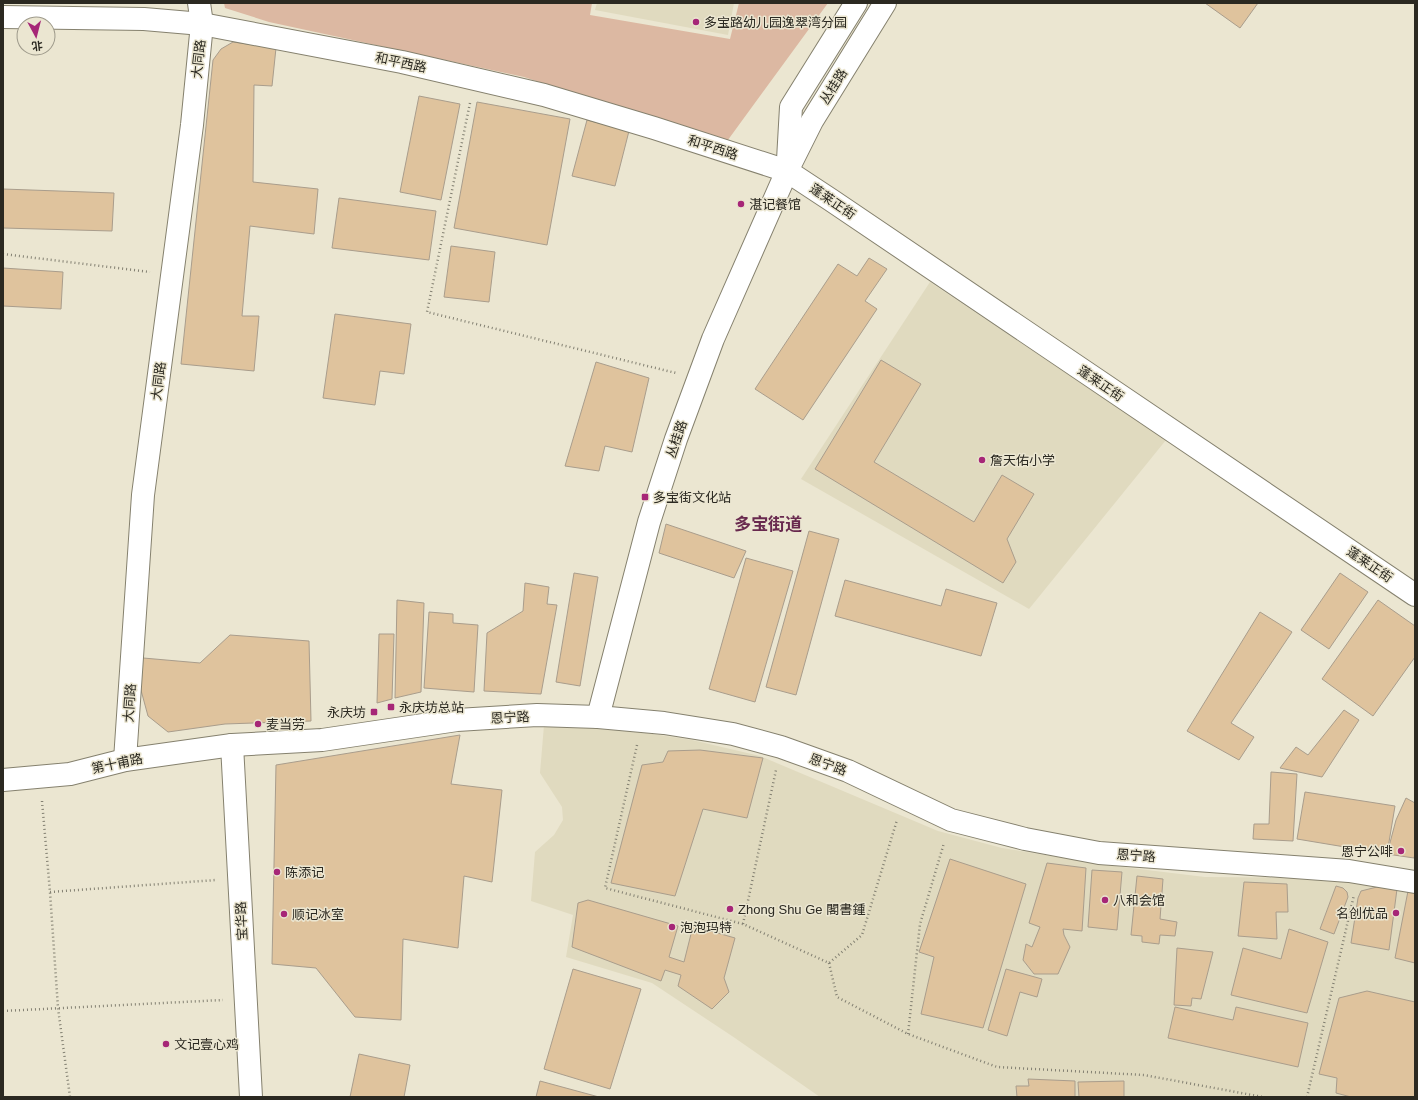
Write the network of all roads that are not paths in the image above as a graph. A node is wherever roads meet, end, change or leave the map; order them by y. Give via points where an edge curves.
1 (199, 3) edge
2 (856, 3) edge
3 (885, 3) edge
4 (3, 17) edge
5 (202, 24) junction
6 (787, 172) junction
7 (1415, 595) edge
8 (598, 717) junction
9 (232, 745) junction
10 (125, 760) junction
11 (3, 780) edge
12 (1415, 882) edge
13 (251, 1097) edge

1 - 5 street, 大同路
2 - 6 street, 丛桂路 via 791,107
3 - 6 street, 丛桂路 via 812,121
4 - 5 street, 和平西路 via 144,19
5 - 6 street, 和平西路 via 402,62 544,95
5 - 10 street, 大同路 via 192,124 143,495
6 - 7 street, 蓬莱正街
6 - 8 street, 丛桂路 via 713,339 676,439 649,522
8 - 9 street, 恩宁路 via 537,715 458,720 322,740
8 - 12 street, 恩宁路 via 664,723 733,734 781,747 848,772 951,820 1025,839 1099,853 1341,870
9 - 10 street, 第十甫路
9 - 13 street, 宝华路
10 - 11 street, 第十甫路 via 70,774

